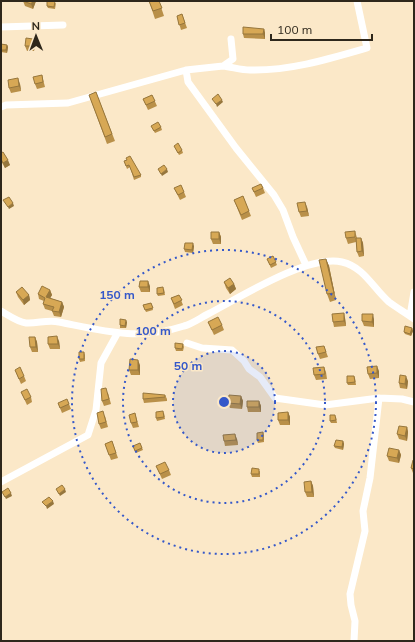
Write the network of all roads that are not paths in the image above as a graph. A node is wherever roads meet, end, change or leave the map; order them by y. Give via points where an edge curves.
1 (357, 1) edge
2 (63, 25) dead end
3 (1, 27) edge
4 (231, 38) dead end
5 (223, 66) junction
6 (186, 70) junction
7 (1, 107) edge
8 (306, 265) junction
9 (414, 292) edge
10 (1, 311) edge
11 (412, 318) edge
12 (117, 334) junction
13 (187, 343) dead end
14 (379, 398) junction
15 (414, 402) edge
16 (1, 482) edge
17 (354, 641) edge

1 - 5 street via 367,48 287,67 250,70
2 - 3 street
4 - 5 street via 233,59
5 - 6 street
6 - 7 street via 68,103
6 - 8 street via 188,82 274,195
8 - 11 street via 323,260 342,262 356,268 368,277 377,291
8 - 12 street via 184,326 139,335
9 - 11 street
10 - 12 street via 25,323 54,321
12 - 16 street via 101,363 96,410 88,435
13 - 14 street via 202,348 232,350 244,361 249,370 260,377 274,398 325,405
14 - 15 street
14 - 17 street via 370,478 363,511 365,531 351,589 355,621

